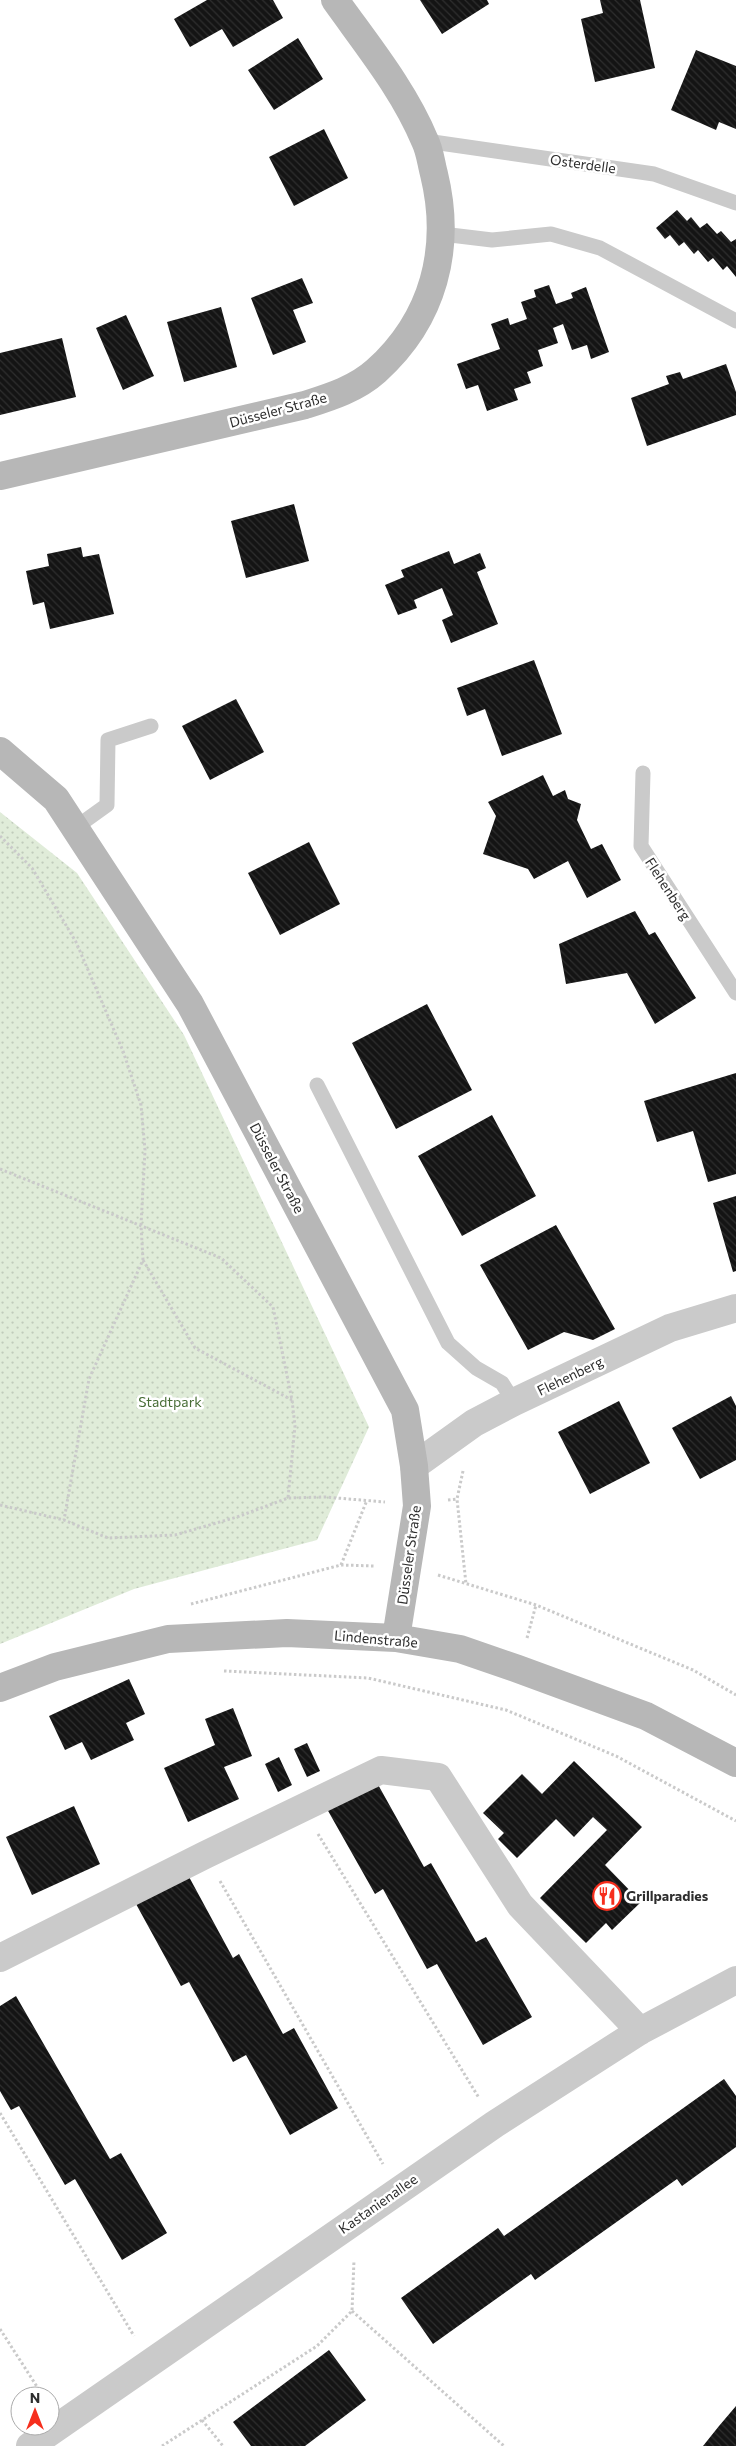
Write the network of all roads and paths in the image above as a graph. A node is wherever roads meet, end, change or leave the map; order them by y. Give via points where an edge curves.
1 (335, 0) edge
2 (426, 141) junction
3 (736, 203) edge
4 (442, 234) junction
5 (736, 321) edge
6 (0, 476) edge
7 (151, 726) dead end
8 (0, 751) edge
9 (643, 773) dead end
10 (76, 828) junction
11 (0, 836) edge
12 (736, 994) edge
13 (317, 1085) dead end
14 (0, 1169) edge
15 (141, 1225) junction
16 (143, 1260) junction
17 (736, 1308) edge
18 (292, 1400) junction
19 (514, 1402) junction
20 (414, 1466) junction
21 (464, 1470) dead end
22 (288, 1498) junction
23 (0, 1505) edge
24 (64, 1520) junction
25 (341, 1565) junction
26 (409, 1566) junction
27 (466, 1584) junction
28 (182, 1606) dead end
29 (396, 1638) junction
30 (221, 1670) dead end
31 (0, 1688) edge
32 (736, 1695) edge
33 (736, 1763) edge
34 (302, 1808) junction
35 (736, 1821) edge
36 (205, 1855) junction
37 (0, 1958) edge
38 (736, 1980) edge
39 (640, 2031) junction
40 (0, 2113) edge
41 (495, 2124) junction
42 (398, 2190) junction
43 (356, 2219) junction
44 (352, 2311) junction
45 (0, 2329) edge
46 (150, 2363) junction
47 (37, 2386) edge
48 (202, 2420) junction
49 (30, 2446) edge
50 (162, 2446) edge
51 (223, 2446) edge
52 (504, 2446) edge

1 - 2 main road, Düsseler Straße via 398,89
2 - 3 lane, Osterdelle via 654,174
2 - 4 main road, Düsseler Straße via 438,190
4 - 5 lane via 492,240 551,234 600,248
4 - 6 main road, Düsseler Straße via 435,280 404,342 375,372 345,391 305,406
7 - 10 lane via 108,740 107,805
8 - 10 main road, Düsseler Straße via 56,799
9 - 12 lane, Flehenberg via 640,846
10 - 20 main road, Düsseler Straße via 195,1013 405,1410
11 - 15 path via 32,868 76,942 124,1051 142,1105 146,1150
13 - 19 lane via 448,1343 476,1368 502,1384
14 - 15 path
15 - 16 path
15 - 18 path via 221,1258 273,1307
16 - 18 path via 195,1348
16 - 24 path via 89,1379
17 - 19 street, Flehenberg via 670,1328
18 - 22 path via 295,1426
19 - 20 street, Flehenberg via 474,1423
20 - 26 main road, Düsseler Straße via 417,1506
21 - 27 path via 457,1498
22 - 24 path via 175,1535 108,1538
22 - 25 path via 367,1500
23 - 24 path
25 - 26 path
25 - 28 path
26 - 27 path
26 - 29 main road, Düsseler Straße
27 - 32 path via 545,1609 692,1670
29 - 31 main road, Lindenstraße via 287,1633 168,1639 55,1667
29 - 33 main road, Lindenstraße via 460,1649 646,1716
30 - 35 path via 368,1678 506,1710 616,1756
34 - 36 street
34 - 39 street via 382,1770 438,1777 520,1905
34 - 41 path
36 - 37 street
36 - 42 path
38 - 39 street, Kastanienallee
39 - 41 street, Kastanienallee
40 - 46 path
41 - 42 street, Kastanienallee
42 - 43 street, Kastanienallee
43 - 44 path
43 - 46 street, Kastanienallee
44 - 48 path via 317,2346
44 - 52 path
45 - 47 path
46 - 49 street, Kastanienallee
48 - 50 path
48 - 51 path

